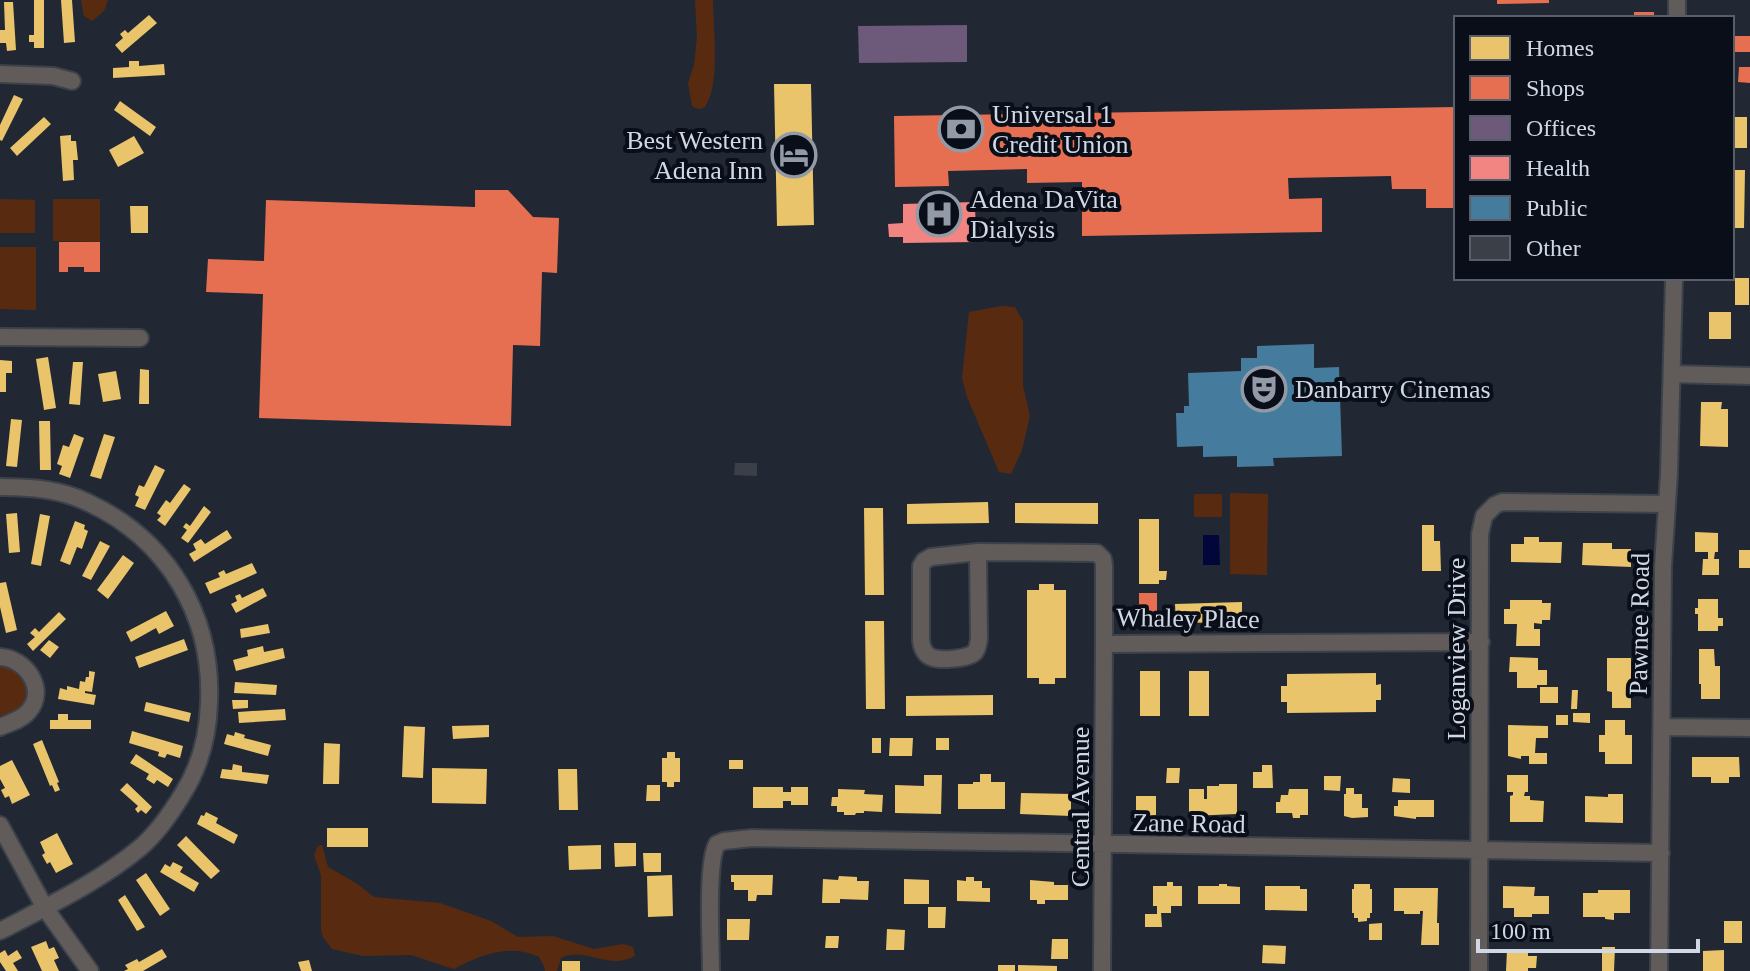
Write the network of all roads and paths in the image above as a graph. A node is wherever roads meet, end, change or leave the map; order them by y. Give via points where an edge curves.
1 (0, 74) edge
2 (72, 81) dead end
3 (1674, 280) edge
4 (0, 337) edge
5 (140, 338) dead end
6 (1672, 374) junction
7 (1750, 376) edge
8 (0, 487) edge
9 (1666, 504) junction
10 (978, 552) junction
11 (1481, 642) junction
12 (1104, 644) junction
13 (0, 657) edge
14 (0, 727) edge
15 (1662, 727) junction
16 (1750, 728) edge
17 (0, 825) edge
18 (1104, 846) junction
19 (1480, 851) junction
20 (1661, 853) junction
21 (45, 908) junction
22 (0, 931) edge
23 (90, 971) edge
24 (711, 971) edge
25 (1102, 971) edge
26 (1479, 971) edge
27 (1659, 971) edge

1 - 2 street
3 - 6 street, Pawnee Road
4 - 5 street
6 - 7 street
6 - 9 street, Pawnee Road
8 - 21 street via 53,491 86,501 134,530 190,600 208,659 209,722 196,771 182,795 143,845
9 - 11 street, Loganview Drive via 1512,501 1489,509 1481,524
9 - 15 street, Pawnee Road
10 - 10 street, Whaley Place via 931,557 921,566 921,641 928,656 963,658 977,649
10 - 12 street, Whaley Place via 1097,553 1104,565
11 - 12 street, Whaley Place
11 - 19 street, Loganview Drive
12 - 18 street, Central Avenue
13 - 14 street via 16,660 28,670 35,696 29,711
15 - 16 street
15 - 20 street, Pawnee Road
17 - 21 street
18 - 19 street, Zane Road
18 - 24 street, Zane Road via 724,841 717,844 712,860
18 - 25 street, Central Avenue
19 - 20 street, Zane Road
19 - 26 street, Loganview Drive
20 - 27 street, Pawnee Road
21 - 22 street
21 - 23 street

